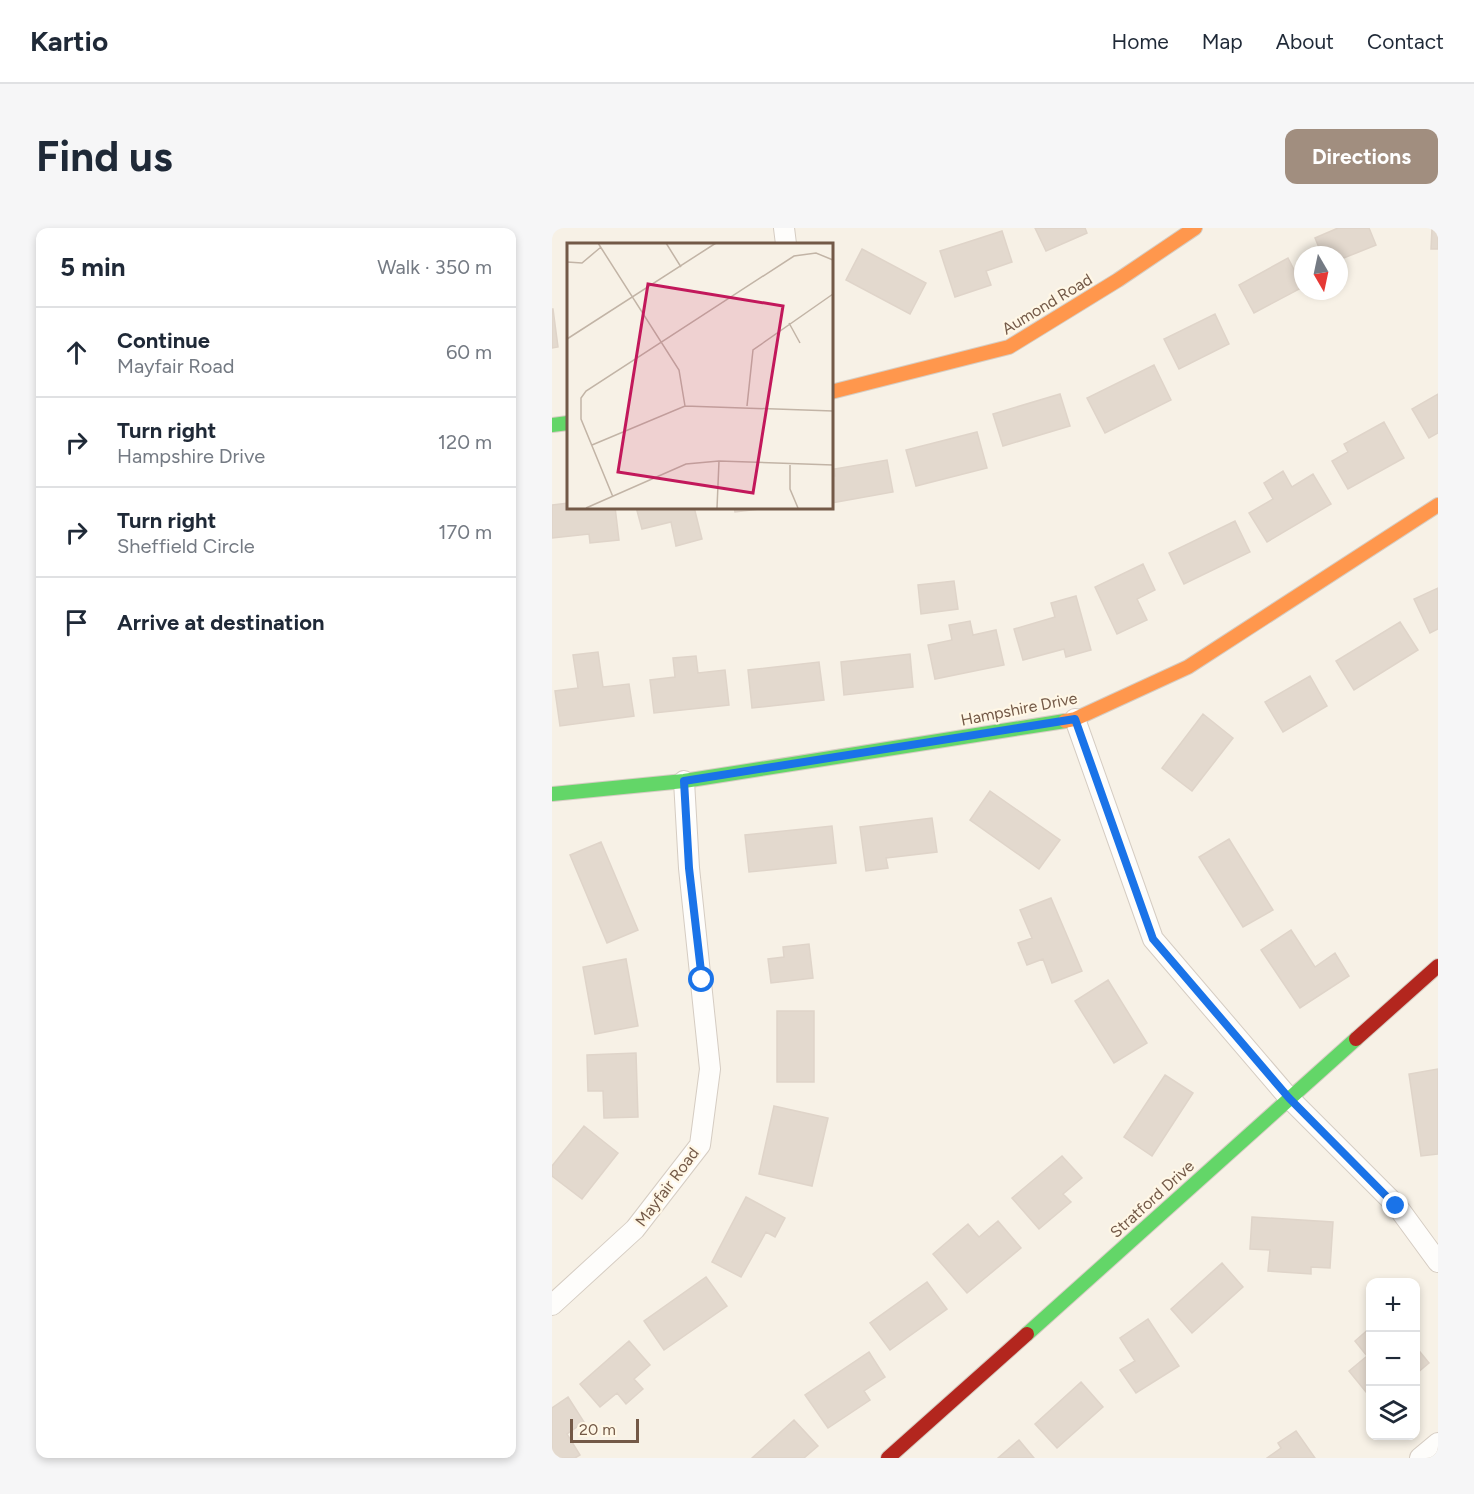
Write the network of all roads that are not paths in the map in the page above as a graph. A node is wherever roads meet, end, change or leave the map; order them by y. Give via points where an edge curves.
1 (784, 228) edge
2 (1195, 228) edge
3 (786, 243) edge
4 (832, 392) edge
5 (567, 423) edge
6 (552, 425) edge
7 (1438, 505) edge
8 (1075, 719) junction
9 (684, 781) junction
10 (552, 794) edge
11 (1438, 966) edge
12 (1289, 1098) junction
13 (1438, 1262) edge
14 (552, 1305) edge
15 (1438, 1443) edge
16 (888, 1458) edge
17 (1420, 1458) edge

1 - 3 street
2 - 4 street, Aumond Road via 1009,347
5 - 6 street
7 - 8 street, Hampshire Drive via 1188,667
8 - 9 street, Hampshire Drive
8 - 12 street via 1153,939
9 - 10 street, Hampshire Drive
9 - 14 street, Mayfair Road via 710,1069 700,1145 635,1229
11 - 12 street, Stratford Drive
12 - 13 street via 1396,1206
12 - 16 street, Stratford Drive
15 - 17 street

